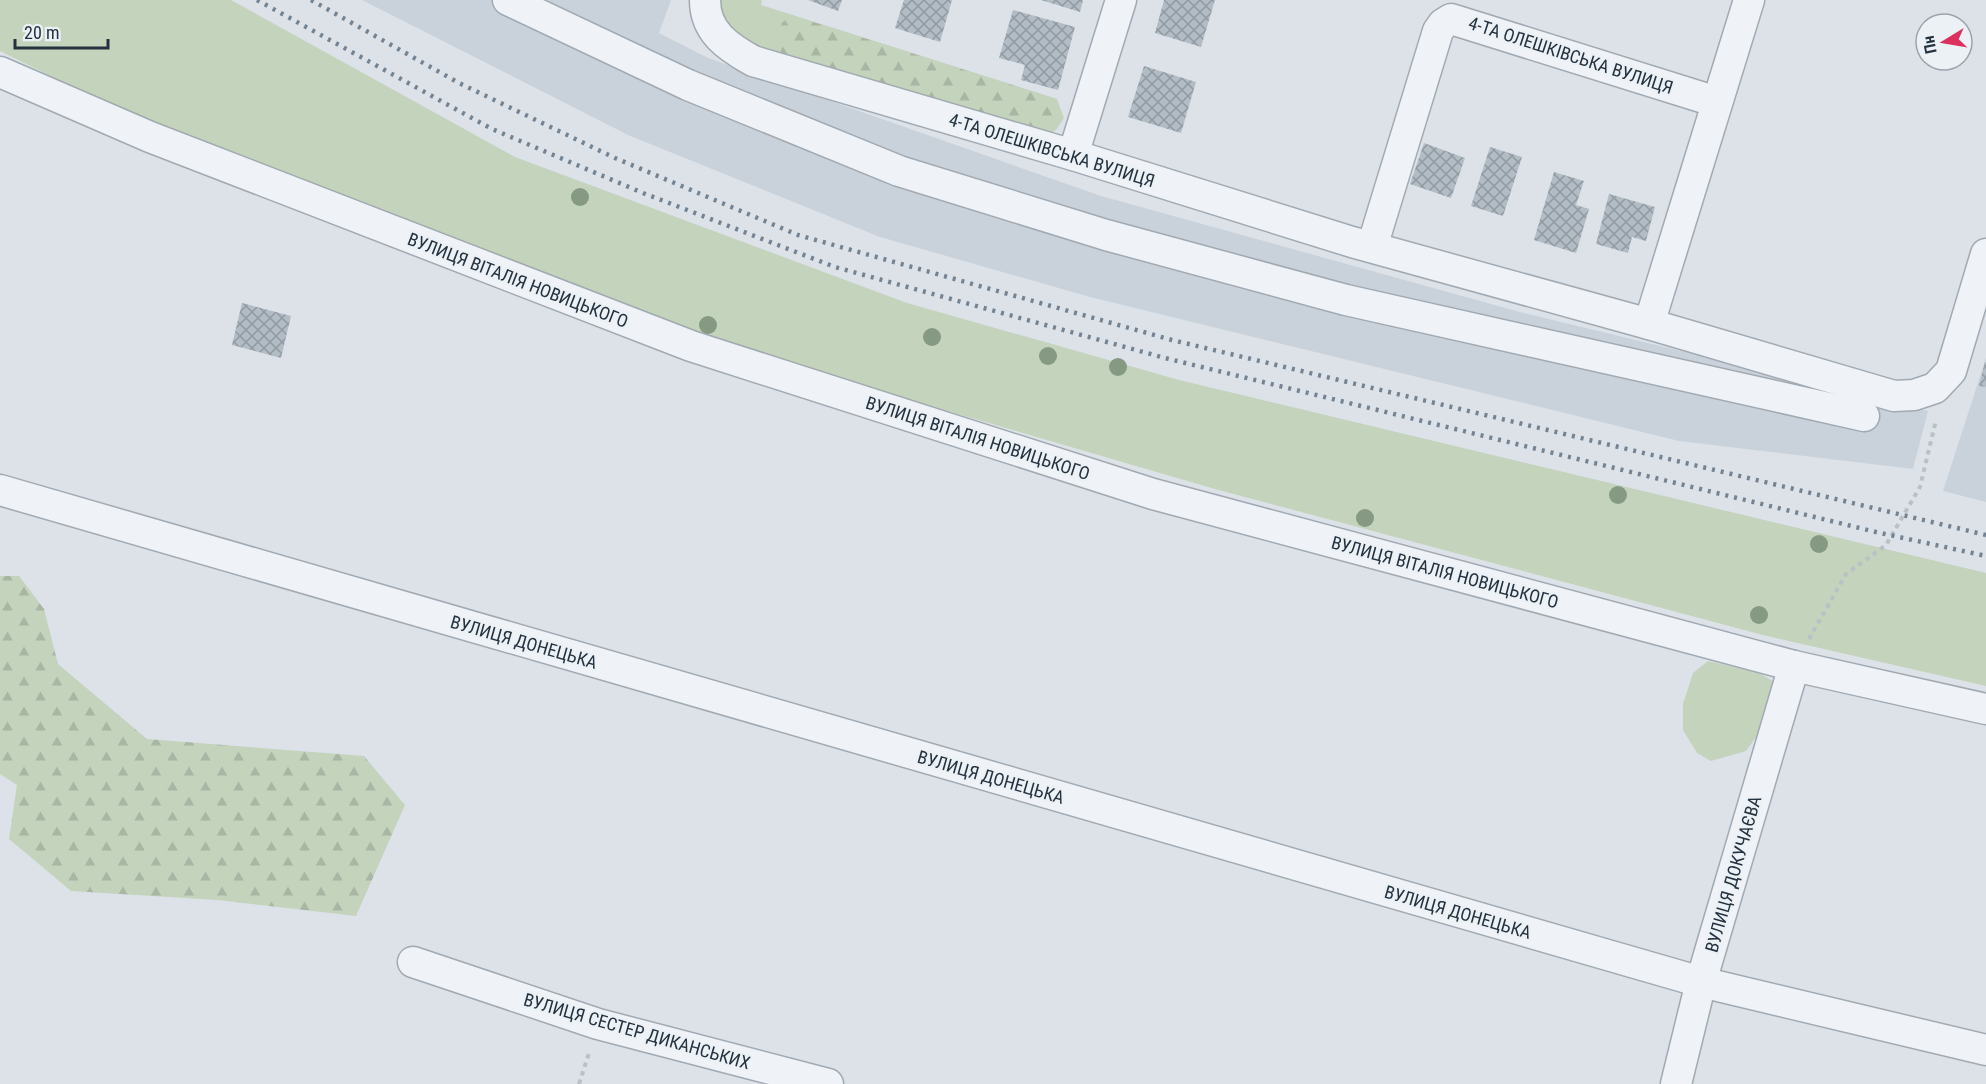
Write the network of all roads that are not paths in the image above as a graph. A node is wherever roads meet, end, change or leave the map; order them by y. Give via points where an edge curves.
1 (508, 0) edge
2 (705, 0) edge
3 (1121, 0) edge
4 (1749, 0) edge
5 (0, 72) edge
6 (1717, 102) junction
7 (1072, 155) junction
8 (1372, 247) junction
9 (1986, 254) edge
10 (1649, 324) junction
11 (1864, 416) dead end
12 (0, 490) edge
13 (1794, 666) junction
14 (1986, 709) edge
15 (413, 962) dead end
16 (1701, 982) junction
17 (1986, 1050) edge
18 (828, 1084) edge
19 (1676, 1084) edge

1 - 11 street via 688,85 899,171 1095,231 1346,300
2 - 7 street, 4-ТА ОЛЕШКІВСЬКА ВУЛИЦЯ via 708,20 716,34 753,61
3 - 7 street
4 - 6 street
5 - 13 street, ВУЛИЦЯ ВІТАЛІЯ НОВИЦЬКОГО via 150,137 703,350 1153,494
6 - 8 street, 4-ТА ОЛЕШКІВСЬКА ВУЛИЦЯ via 1451,19 1438,31
6 - 10 street
7 - 8 street, 4-ТА ОЛЕШКІВСЬКА ВУЛИЦЯ
8 - 10 street, 4-ТА ОЛЕШКІВСЬКА ВУЛИЦЯ
9 - 10 street, 4-ТА ОЛЕШКІВСЬКА ВУЛИЦЯ via 1951,371 1935,388 1914,395 1894,396
12 - 16 street, ВУЛИЦЯ ДОНЕЦЬКА
13 - 14 street, ВУЛИЦЯ ВІТАЛІЯ НОВИЦЬКОГО
13 - 16 street, ВУЛИЦЯ ДОКУЧАЄВА
15 - 18 street, ВУЛИЦЯ СЕСТЕР ДИКАНСЬКИХ via 598,1024
16 - 17 street, ВУЛИЦЯ ДОНЕЦЬКА
16 - 19 street, ВУЛИЦЯ ДОКУЧАЄВА

